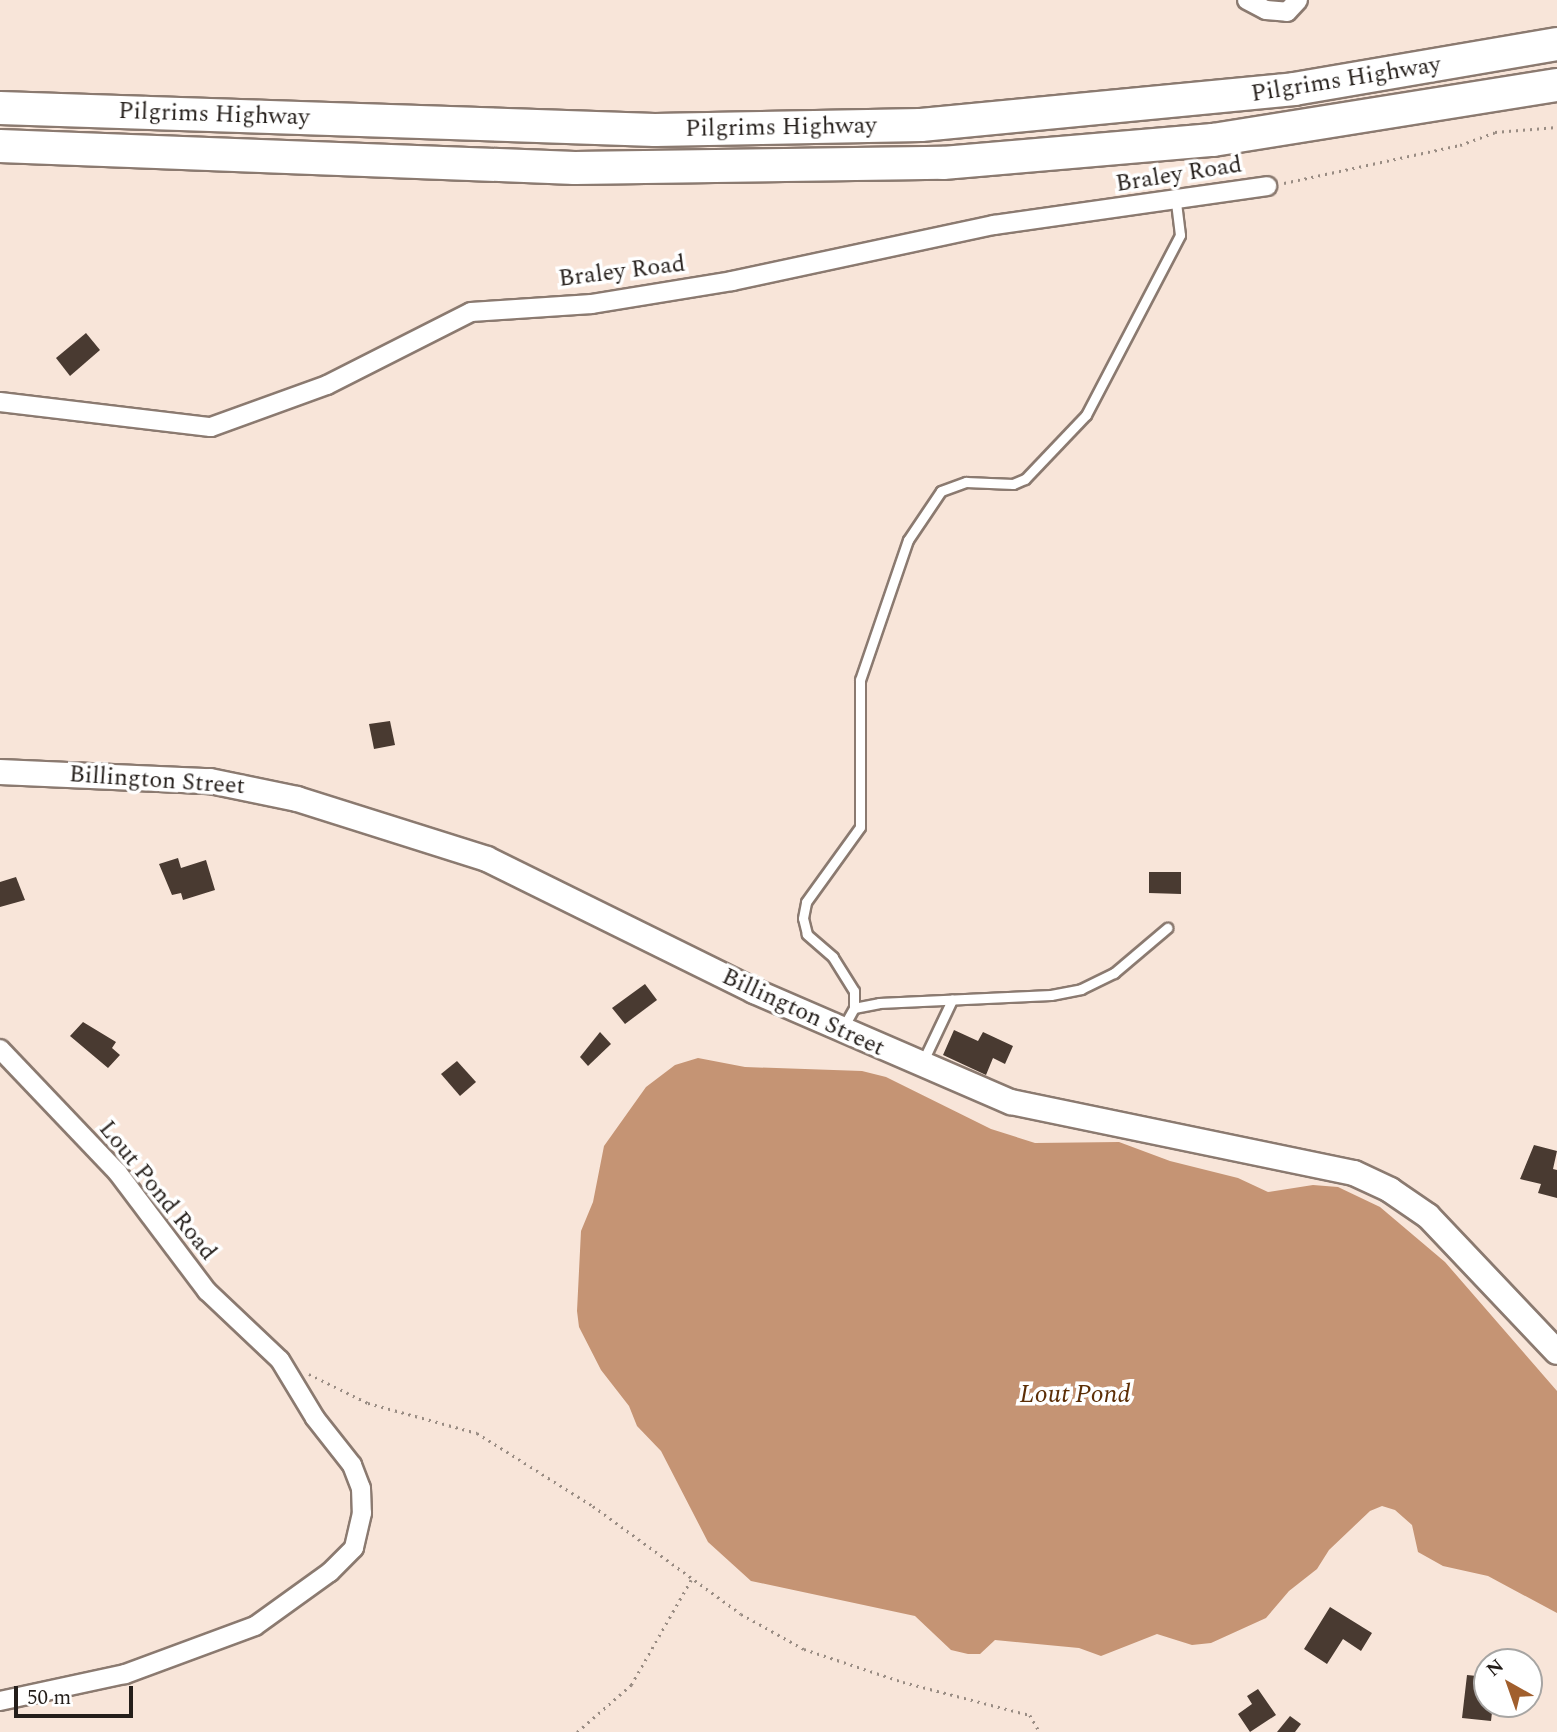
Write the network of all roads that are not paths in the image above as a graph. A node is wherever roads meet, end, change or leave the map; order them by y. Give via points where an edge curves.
1 (1247, 0) edge
2 (1293, 6) edge
3 (1557, 44) edge
4 (1557, 85) edge
5 (1557, 95) edge
6 (1434, 107) junction
7 (0, 108) edge
8 (0, 146) edge
9 (1267, 186) road end
10 (1176, 201) junction
11 (0, 402) edge
12 (0, 772) edge
13 (1167, 928) dead end
14 (952, 1000) junction
15 (854, 1009) junction
16 (841, 1031) junction
17 (0, 1049) edge
18 (921, 1066) junction
19 (1557, 1352) edge
20 (0, 1701) edge

1 - 2 street via 1266,10
3 - 7 highway, Pilgrims Highway via 1281,91 920,125 641,130
4 - 6 highway, Pilgrims Highway
5 - 6 highway
6 - 8 highway, Pilgrims Highway via 1213,140 943,163 818,167 575,168
9 - 10 street, Braley Road
10 - 11 street, Braley Road via 994,225 733,281 592,304 471,312 327,385 211,426
10 - 15 lane via 1180,235 1086,415 1025,480 966,482 941,491 908,540 860,680 860,827 806,902 803,918 807,934 846,975 854,991
12 - 16 street, Billington Street via 229,783 396,829 538,881 722,976
13 - 14 lane via 1114,973 1081,989
14 - 15 lane via 879,1003
14 - 18 lane
15 - 16 lane
16 - 18 street, Billington Street
17 - 20 street, Lout Pond Road via 118,1173 207,1291 280,1360 315,1418 352,1465 361,1488 354,1548 330,1572 255,1626 125,1674
18 - 19 street, Billington Street via 1011,1102 1324,1165 1372,1181 1429,1216

